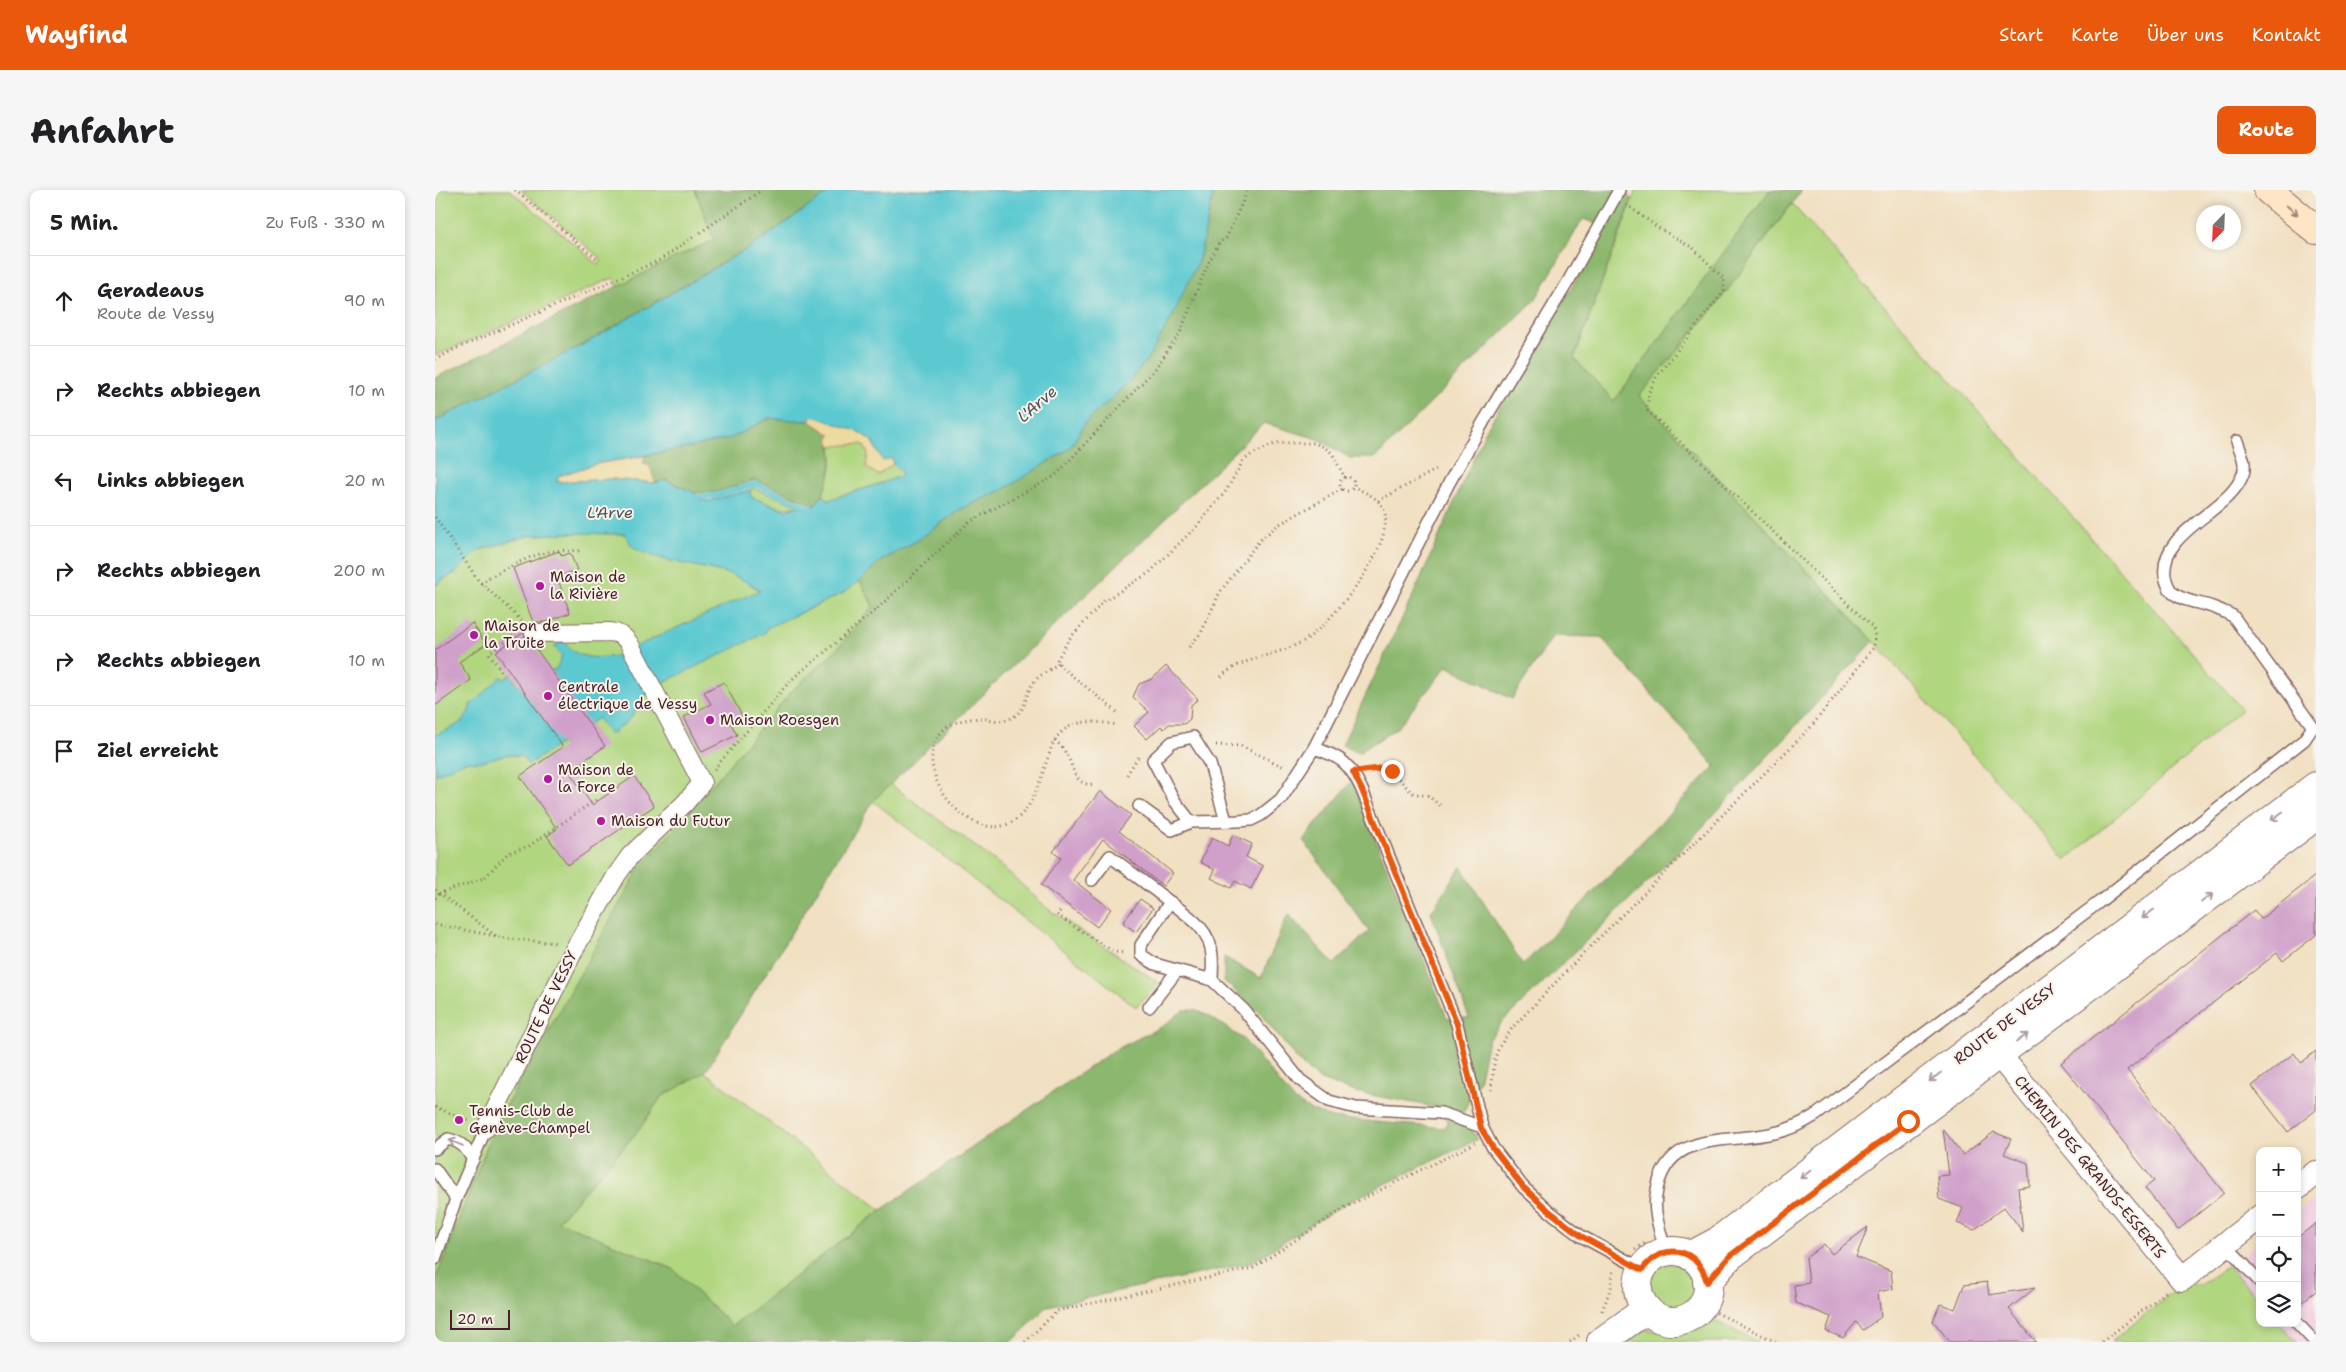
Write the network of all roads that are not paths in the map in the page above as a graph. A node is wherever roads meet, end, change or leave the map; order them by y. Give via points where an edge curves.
1 (2268, 190) edge
2 (1617, 193) edge
3 (2316, 230) edge
4 (2237, 441) dead end
5 (530, 630) road end
6 (1314, 748) junction
7 (2316, 786) edge
8 (1139, 806) dead end
9 (2316, 816) edge
10 (1226, 821) junction
11 (1191, 822) junction
12 (1092, 880) dead end
13 (1170, 902) junction
14 (1177, 971) junction
15 (1212, 980) junction
16 (1149, 1007) dead end
17 (1993, 1046) junction
18 (486, 1128) joint
19 (1484, 1132) junction
20 (435, 1149) edge
21 (473, 1160) junction
22 (435, 1169) edge
23 (2316, 1173) edge
24 (2301, 1185) edge
25 (456, 1199) junction
26 (2256, 1220) edge
27 (2225, 1244) junction
28 (1678, 1254) junction
29 (435, 1259) edge
30 (1642, 1270) junction
31 (2256, 1278) edge
32 (1705, 1294) junction
33 (1647, 1309) junction
34 (2301, 1327) edge
35 (1593, 1331) edge
36 (2315, 1342) edge

1 -> 3 main road
2 - 6 lane via 1467,450
4 - 28 lane via 2244,473 2236,488 2181,537 2171,550 2165,563 2165,578 2171,592 2183,599 2233,616 2313,727 2304,740 2098,904 1816,1115 1796,1127 1774,1134 1689,1145 1678,1154 1662,1173 1656,1196 1657,1216
5 - 18 street, ROUTE DE VESSY via 615,633 625,638 702,783 623,865 575,948
6 - 10 lane via 1281,799 1251,820
6 - 19 lane via 1339,758 1353,772 1362,790 1457,1024
7 -> 17 street, ROUTE DE VESSY
8 - 11 lane via 1172,830
17 -> 9 street, ROUTE DE VESSY
10 - 11 lane
10 - 11 lane via 1210,764 1193,737 1172,742 1153,760 1174,800
12 - 13 lane via 1110,856
13 - 14 lane via 1139,948 1148,961
13 - 15 lane via 1195,921 1205,934 1212,952
14 - 15 lane
14 - 16 lane
15 - 19 lane via 1243,1009 1300,1080 1329,1101 1356,1108 1441,1113
17 - 27 street, CHEMIN DES GRANDS-ESSERTS via 2182,1279
17 -> 28 street, ROUTE DE VESSY via 1718,1241
17 - 32 street, ROUTE DE VESSY via 1730,1256
18 - 21 lane, ROUTE DE VESSY
19 - 30 lane via 1512,1173 1548,1210 1581,1236
21 -> 20 lane via 457,1141 448,1139
21 - 25 lane, ROUTE DE VESSY
22 - 25 lane
23 - 24 street
25 - 29 lane, ROUTE DE VESSY
26 - 27 street
27 - 31 lane
28 - 30 street via 1648,1262
28 - 32 street via 1705,1272
30 - 33 street via 1639,1294
32 - 33 street via 1688,1318 1671,1321 1653,1315
33 - 35 street
34 - 36 lane

